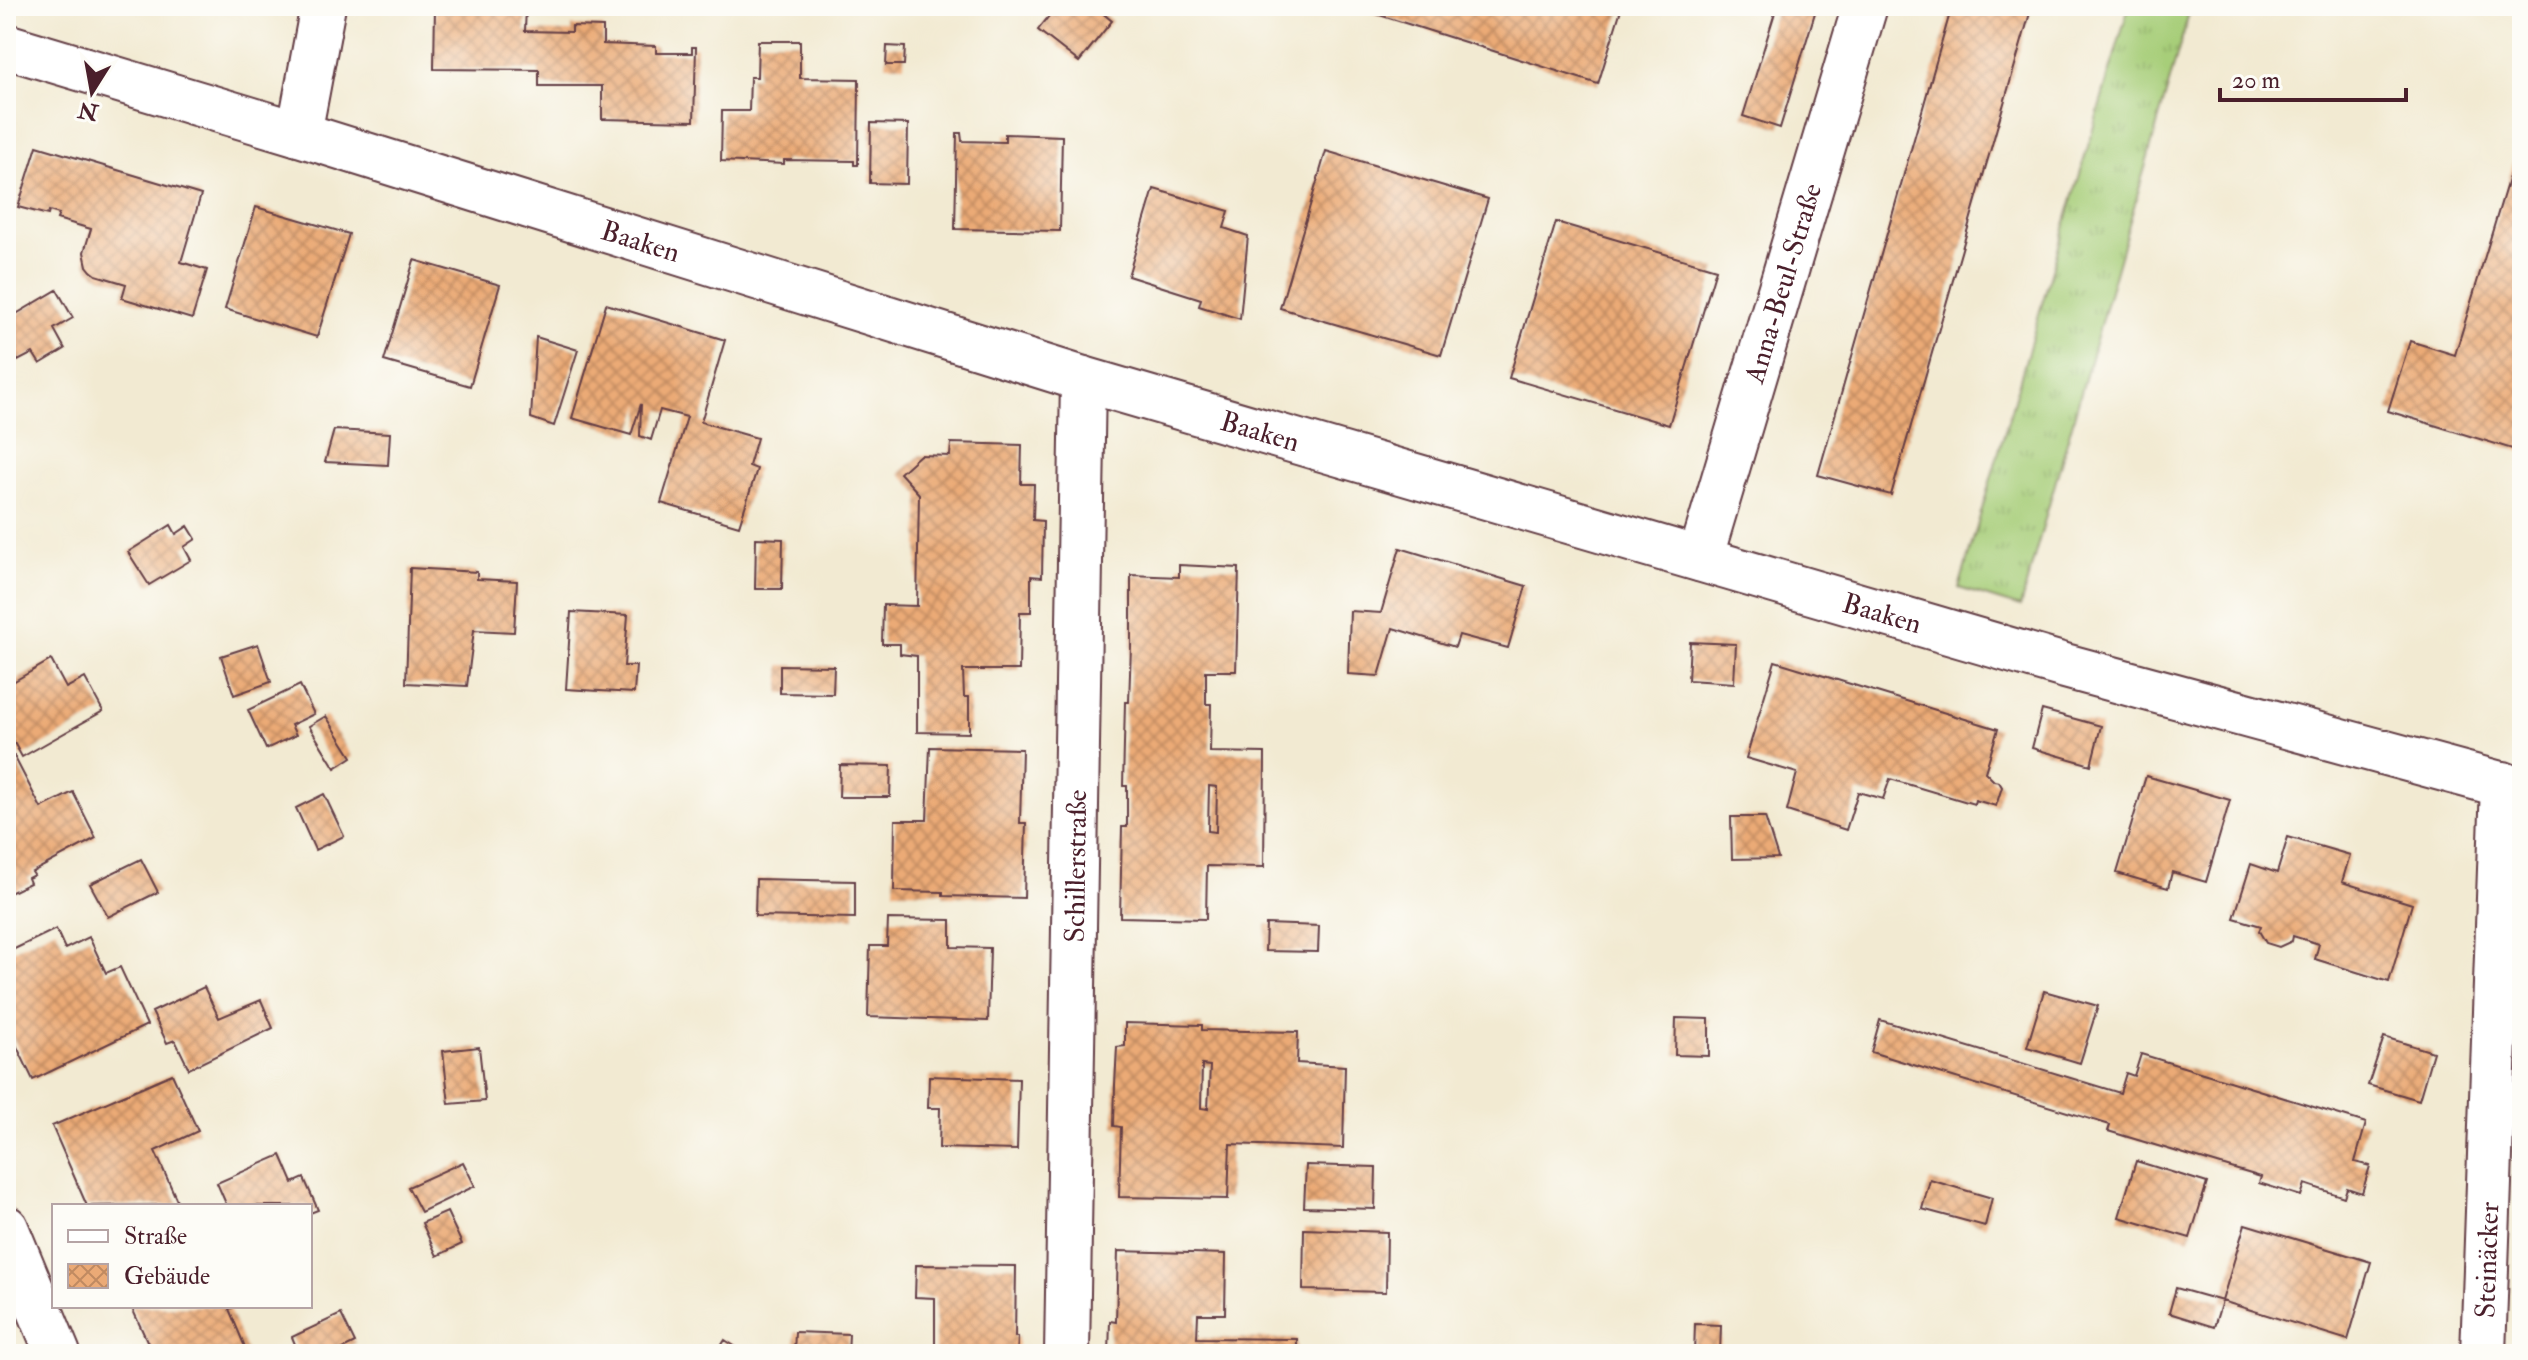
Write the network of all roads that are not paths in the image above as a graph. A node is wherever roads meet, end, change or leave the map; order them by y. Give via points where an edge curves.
1 (323, 6) edge
2 (1865, 6) edge
3 (6, 46) edge
4 (299, 134) junction
5 (1083, 379) junction
6 (1700, 559) junction
7 (2512, 787) edge
8 (6, 1228) edge
9 (58, 1354) edge
10 (1067, 1354) edge
11 (2483, 1354) edge

1 - 4 street
2 - 6 street, Anna-Beul-Straße
3 - 4 street, Baaken
4 - 5 street, Baaken
5 - 6 street, Baaken
5 - 10 street, Schillerstraße
6 - 7 street, Baaken via 2080,670
7 - 11 street, Steinäcker
8 - 9 street

